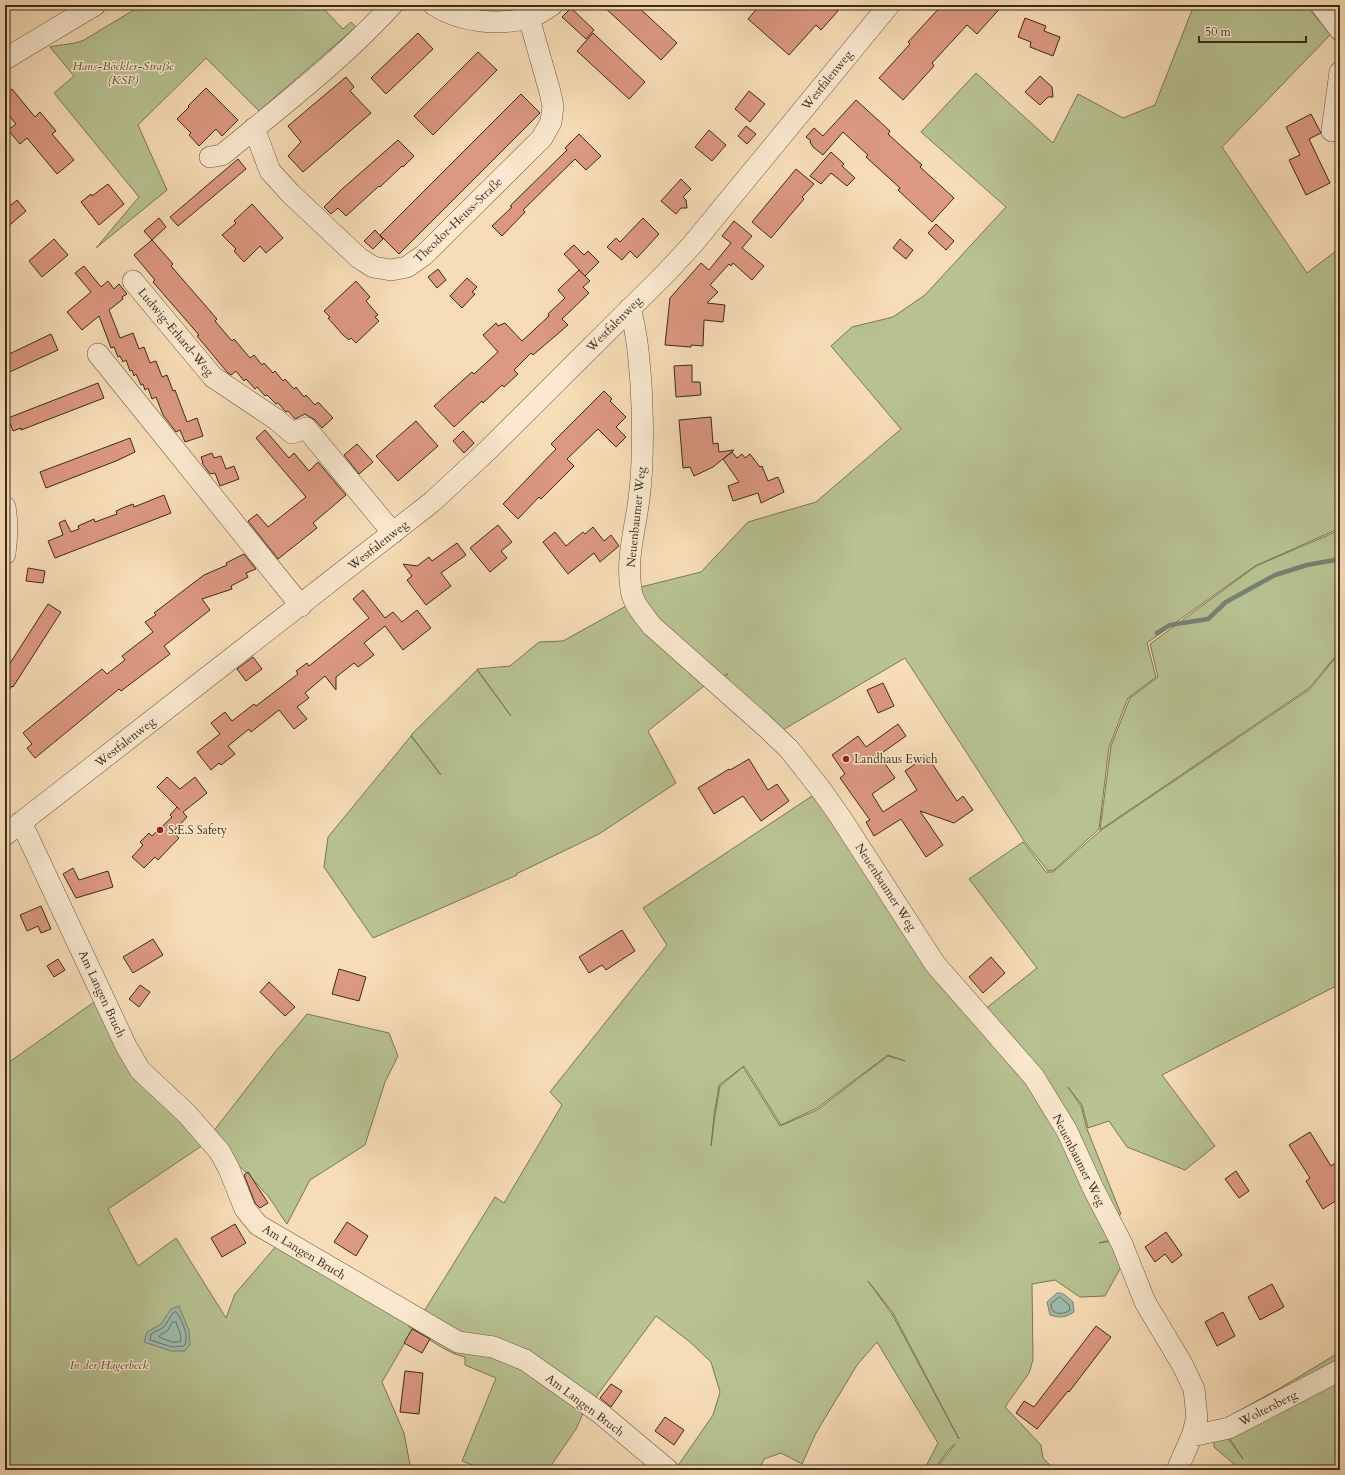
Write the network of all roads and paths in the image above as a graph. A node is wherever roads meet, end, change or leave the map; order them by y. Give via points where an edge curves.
1 (95, 5) edge
2 (392, 5) edge
3 (434, 5) edge
4 (552, 5) edge
5 (889, 5) edge
6 (1321, 5) edge
7 (529, 18) junction
8 (1340, 30) edge
9 (5, 59) edge
10 (1340, 72) edge
11 (254, 128) junction
12 (1332, 131) dead end
13 (210, 157) dead end
14 (133, 281) dead end
15 (630, 308) junction
16 (98, 354) dead end
17 (5, 507) edge
18 (394, 533) junction
19 (5, 554) edge
20 (301, 606) junction
21 (21, 822) junction
22 (5, 835) edge
23 (1340, 1370) edge
24 (1192, 1436) junction
25 (668, 1470) edge
26 (1177, 1470) edge

1 - 9 street
2 - 11 street via 363,35
3 - 7 street via 458,16 475,20 492,22
4 - 7 street
5 - 15 street, Westfalenweg via 692,245
6 - 8 street
7 - 11 street, Theodor-Heuss-Straße via 553,106 550,122 542,138 424,255 407,267 391,270 373,267 359,258 270,171
10 - 12 street
11 - 13 street via 222,155
14 - 18 street, Ludwig-Erhard-Weg via 213,377 292,433 306,428
15 - 18 street, Westfalenweg via 465,472
15 - 24 street, Neuenbaumer Weg via 638,347 642,401 643,451 640,498 629,565 631,592 639,609 652,626 793,754 822,790 936,964 1034,1077 1067,1131 1092,1188 1122,1244 1146,1302 1194,1389 1197,1418
16 - 20 street
17 - 19 street via 8,536
18 - 20 street, Westfalenweg
20 - 21 street, Westfalenweg
21 - 22 street, Westfalenweg
21 - 25 street, Am Langen Bruch via 126,1046 140,1070 187,1114 220,1152 245,1210 258,1225 458,1342 493,1347 525,1360 600,1413
23 - 24 street, Woltersberg via 1229,1428
24 - 26 street, Neuenbaumer Weg

